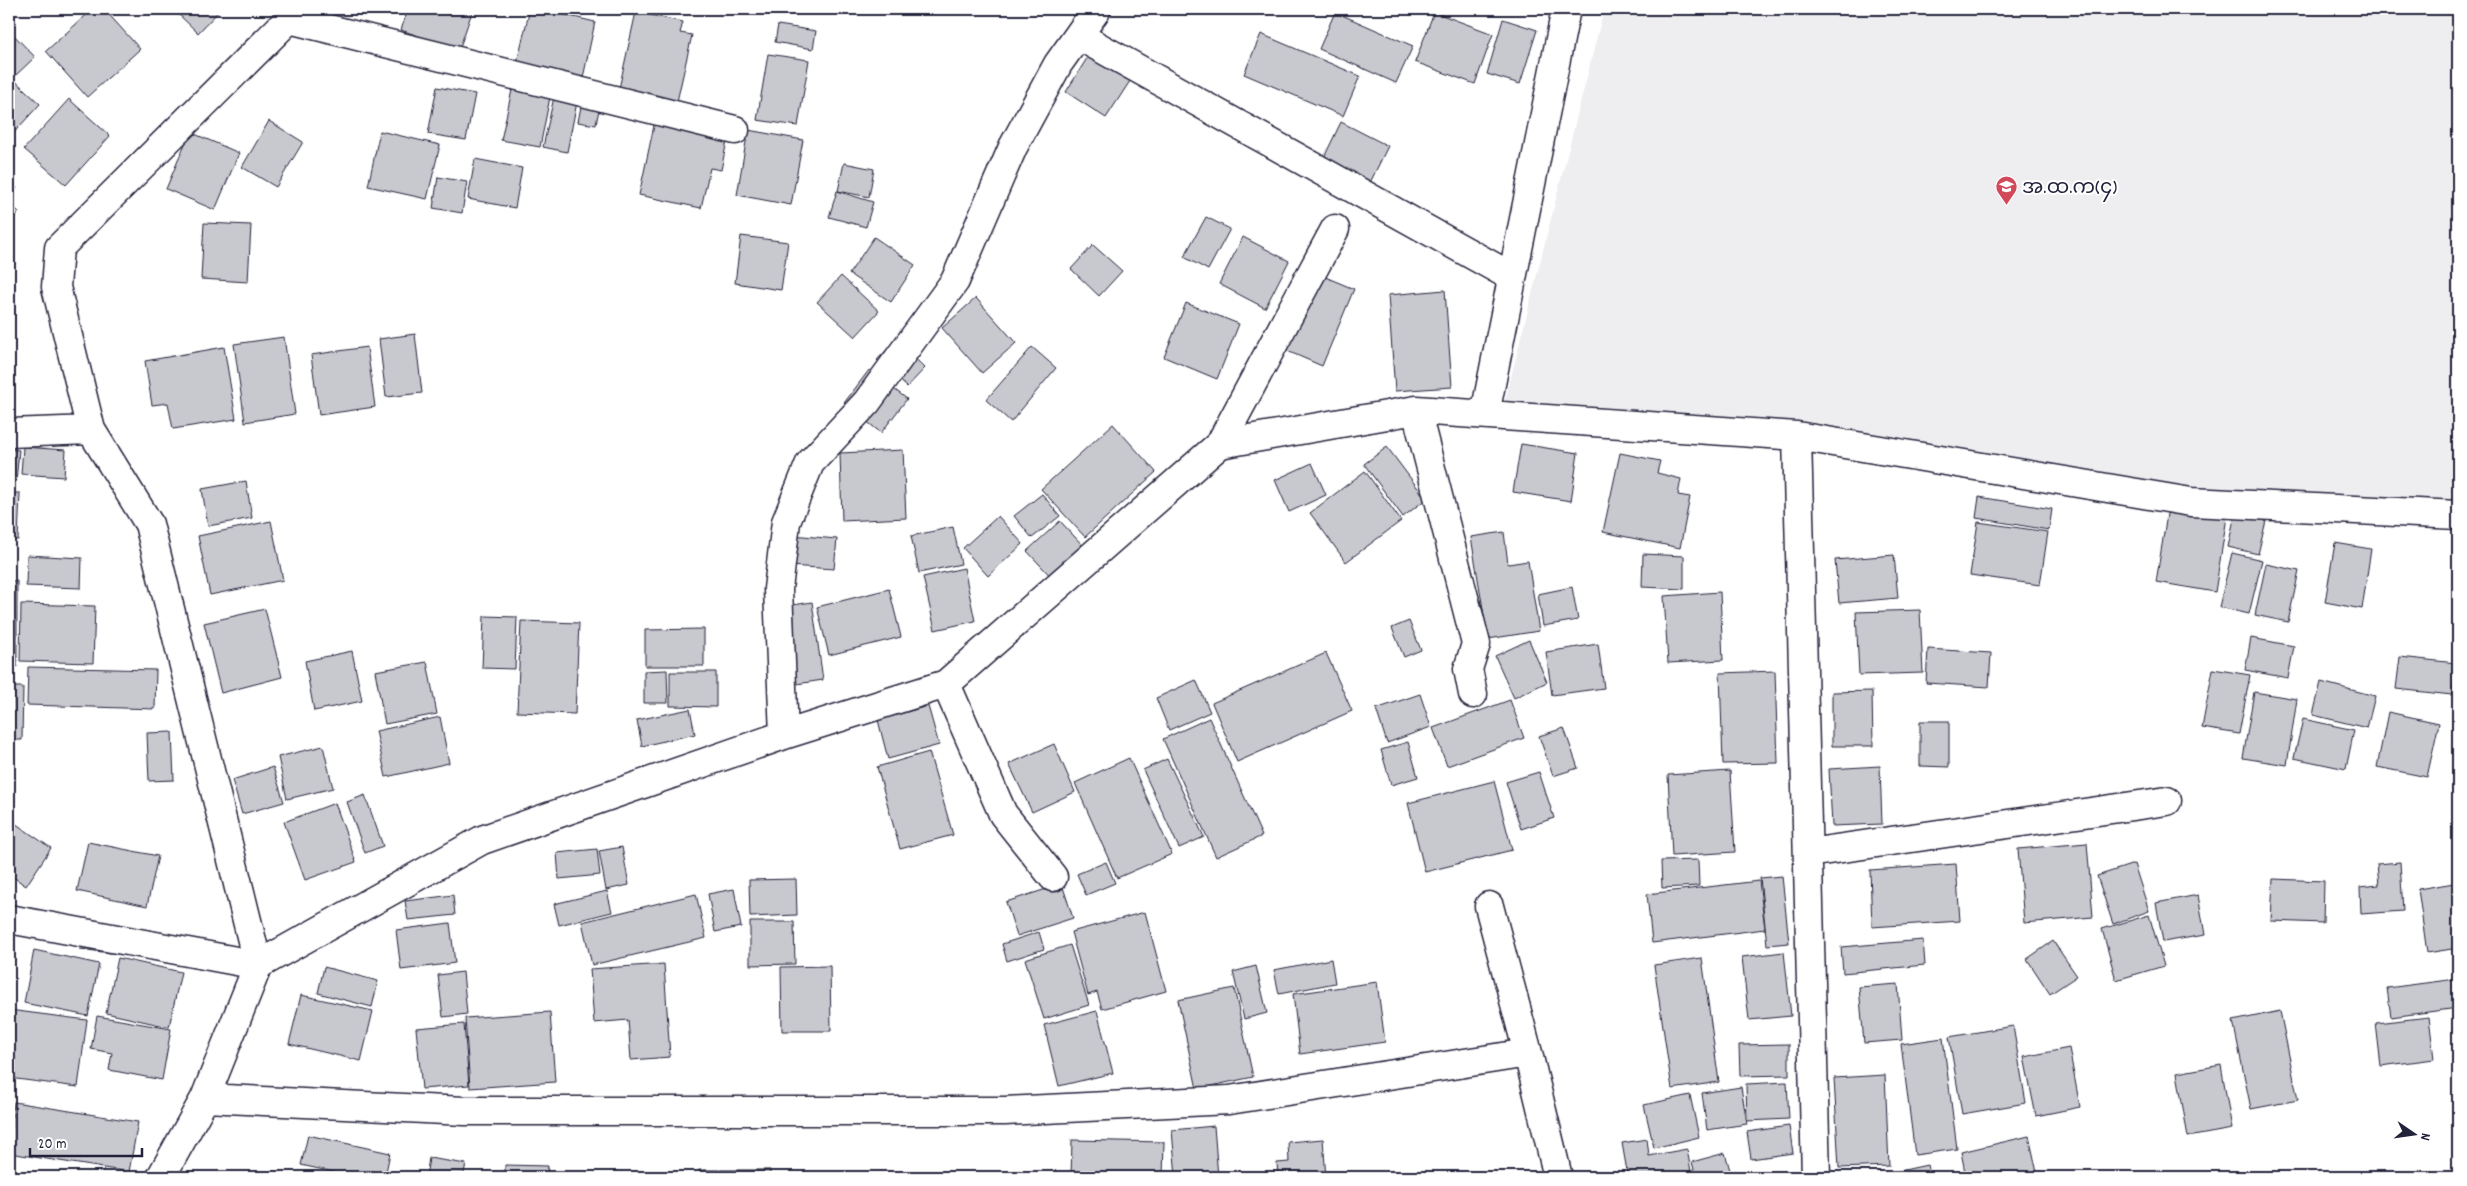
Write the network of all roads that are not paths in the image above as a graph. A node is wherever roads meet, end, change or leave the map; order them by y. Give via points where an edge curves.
1 (1097, 9) edge
2 (1566, 9) edge
3 (297, 14) edge
4 (1078, 36) junction
5 (736, 130) dead end
6 (1335, 229) dead end
7 (1512, 277) junction
8 (1416, 410) junction
9 (1485, 414) junction
10 (91, 430) junction
11 (9, 434) edge
12 (1798, 436) junction
13 (1220, 444) junction
14 (2458, 515) edge
15 (946, 684) junction
16 (1473, 694) dead end
17 (784, 735) junction
18 (2167, 801) dead end
19 (1808, 853) junction
20 (1053, 877) dead end
21 (1489, 906) dead end
22 (9, 919) edge
23 (258, 964) junction
24 (1528, 1053) junction
25 (205, 1098) junction
26 (161, 1177) edge
27 (1558, 1177) edge
28 (1816, 1177) edge

1 - 4 street
2 - 7 street
3 - 5 street
3 - 10 street via 59,248 56,287
4 - 7 street
4 - 17 street via 1058,64 1013,147 955,281 868,402 810,463 786,522 778,588
6 - 13 street
7 - 9 street
8 - 9 street
8 - 13 street
8 - 16 street via 1476,644 1468,669
9 - 12 street
10 - 11 street
10 - 23 street via 149,524
12 - 14 street via 2191,502
12 - 19 street
13 - 15 street
15 - 17 street
15 - 20 street via 1004,814
17 - 23 street via 482,840
18 - 19 street
19 - 28 street
21 - 24 street
22 - 23 street
23 - 25 street
24 - 25 street via 1229,1100 1005,1111 465,1111
24 - 27 street
25 - 26 street

